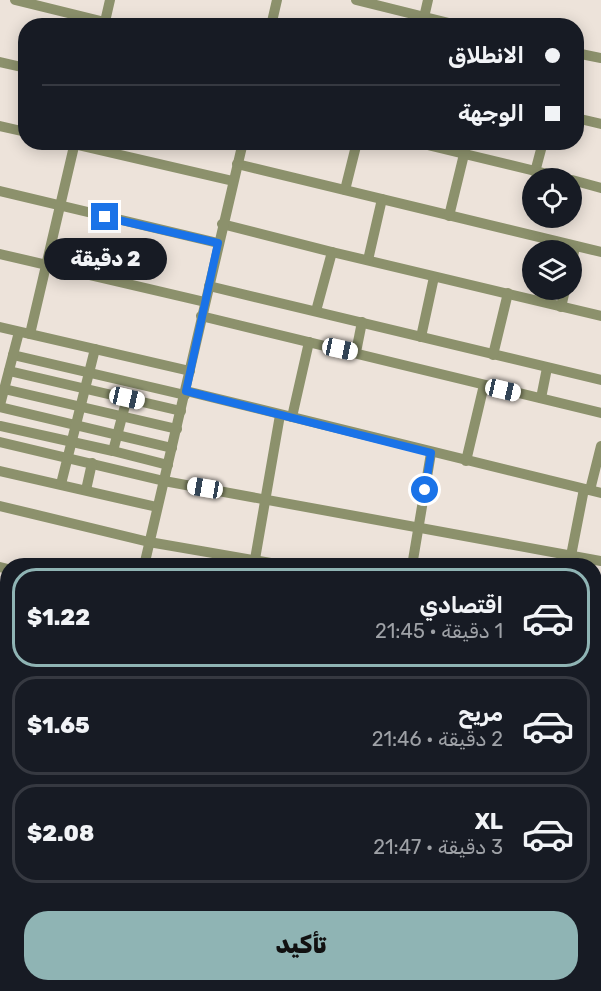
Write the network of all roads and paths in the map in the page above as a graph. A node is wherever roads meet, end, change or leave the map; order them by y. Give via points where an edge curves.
1 (15, 0) edge
2 (110, 0) edge
3 (277, 0) edge
4 (356, 0) edge
5 (428, 0) edge
6 (82, 18) edge
7 (106, 18) edge
8 (273, 18) edge
9 (413, 18) edge
10 (424, 18) edge
11 (584, 54) edge
12 (601, 58) edge
13 (0, 62) edge
14 (18, 66) edge
15 (584, 120) edge
16 (601, 124) edge
17 (0, 126) edge
18 (18, 130) edge
19 (72, 150) edge
20 (102, 150) edge
21 (241, 150) edge
22 (355, 150) edge
23 (448, 150) edge
24 (465, 150) edge
25 (541, 150) edge
26 (464, 154) junction
27 (237, 164) junction
28 (536, 168) edge
29 (522, 169) edge
30 (232, 181) junction
31 (582, 183) edge
32 (601, 188) edge
33 (345, 190) junction
34 (0, 191) edge
35 (382, 199) junction
36 (60, 206) junction
37 (449, 216) junction
38 (222, 224) junction
39 (550, 240) edge
40 (218, 243) junction
41 (582, 248) edge
42 (332, 252) junction
43 (601, 252) edge
44 (0, 254) edge
45 (368, 260) junction
46 (45, 266) junction
47 (434, 277) junction
48 (208, 286) junction
49 (508, 293) junction
50 (563, 300) edge
51 (205, 302) junction
52 (561, 307) junction
53 (316, 311) junction
54 (201, 316) junction
55 (601, 316) edge
56 (362, 322) junction
57 (0, 327) edge
58 (19, 332) junction
59 (30, 334) junction
60 (421, 337) junction
61 (309, 342) junction
62 (95, 349) junction
63 (356, 352) junction
64 (13, 355) junction
65 (493, 355) junction
66 (547, 368) junction
67 (9, 371) junction
68 (190, 371) junction
69 (89, 372) junction
70 (601, 380) edge
71 (484, 385) junction
72 (85, 388) junction
73 (4, 389) junction
74 (21, 393) junction
75 (185, 393) junction
76 (127, 398) junction
77 (541, 398) junction
78 (0, 406) edge
79 (80, 407) junction
80 (17, 410) junction
81 (181, 411) junction
82 (601, 413) edge
83 (280, 415) junction
84 (122, 417) junction
85 (292, 417) junction
86 (76, 424) junction
87 (0, 426) edge
88 (177, 429) junction
89 (117, 435) junction
90 (72, 441) junction
91 (0, 442) edge
92 (601, 446) edge
93 (172, 448) junction
94 (113, 451) junction
95 (431, 453) junction
96 (68, 457) junction
97 (466, 460) junction
98 (92, 463) junction
99 (168, 465) junction
100 (0, 471) edge
101 (164, 481) junction
102 (61, 484) junction
103 (86, 490) junction
104 (592, 491) edge
105 (266, 499) junction
106 (0, 506) edge
107 (157, 507) junction
108 (419, 528) junction
109 (149, 542) junction
110 (146, 558) edge
111 (234, 558) edge
112 (256, 558) edge
113 (413, 558) edge
114 (561, 558) edge
115 (571, 558) edge

1 - 6 street
2 - 7 street
3 - 8 street
4 - 9 street
5 - 10 street
11 - 12 street
13 - 14 street
15 - 16 street
17 - 18 street
19 - 36 street
20 - 30 street
21 - 27 street
22 - 33 street
23 - 26 street
24 - 26 street
25 - 28 street
26 - 29 street
26 - 37 street
27 - 30 street
27 - 33 street
30 - 38 street
31 - 32 street
33 - 35 street
34 - 36 street
35 - 37 street
35 - 45 street
36 - 40 street
36 - 46 street
37 - 39 street
38 - 40 street
38 - 42 street
40 - 48 street
41 - 43 street
42 - 45 street
42 - 53 street
44 - 46 street
45 - 47 street
46 - 51 street
46 - 59 street
47 - 49 street
47 - 60 street
48 - 51 street
48 - 53 street
49 - 52 street
49 - 65 street
50 - 52 street
51 - 54 street
52 - 55 street
53 - 56 street
54 - 61 street
54 - 68 street
56 - 60 street
56 - 63 street
57 - 58 street
58 - 59 street
58 - 64 street
59 - 62 street
60 - 65 street
61 - 63 street
61 - 85 street
62 - 68 street
62 - 69 street
63 - 71 street
64 - 67 street
64 - 69 street
65 - 66 street
66 - 70 street
66 - 77 street
67 - 72 street
67 - 73 street
68 - 75 street
69 - 72 street
69 - 75 street
71 - 77 street
71 - 97 street
72 - 76 street
72 - 79 street
73 - 74 street
73 - 78 street
74 - 79 street
74 - 80 street
75 - 81 street
75 - 83 street
76 - 81 street
76 - 84 street
77 - 82 street
78 - 80 street
79 - 84 street
79 - 86 street
80 - 86 street
81 - 88 street
83 - 85 street
83 - 105 street
84 - 88 street
84 - 89 street
85 - 95 street
86 - 89 street
86 - 90 street
87 - 90 street
88 - 93 street
89 - 93 street
89 - 94 street
90 - 94 street
90 - 96 street
91 - 96 street
92 - 104 street
93 - 99 street
94 - 99 street
95 - 97 street
95 - 108 street
96 - 98 street
96 - 102 street
97 - 104 street
98 - 101 street
98 - 103 street
99 - 101 street
100 - 102 street
101 - 105 street
101 - 107 street
102 - 103 street
103 - 107 street
104 - 115 street
105 - 108 street
105 - 112 street
106 - 109 street
107 - 109 street
108 - 113 street
108 - 114 street
109 - 110 street
109 - 111 street

